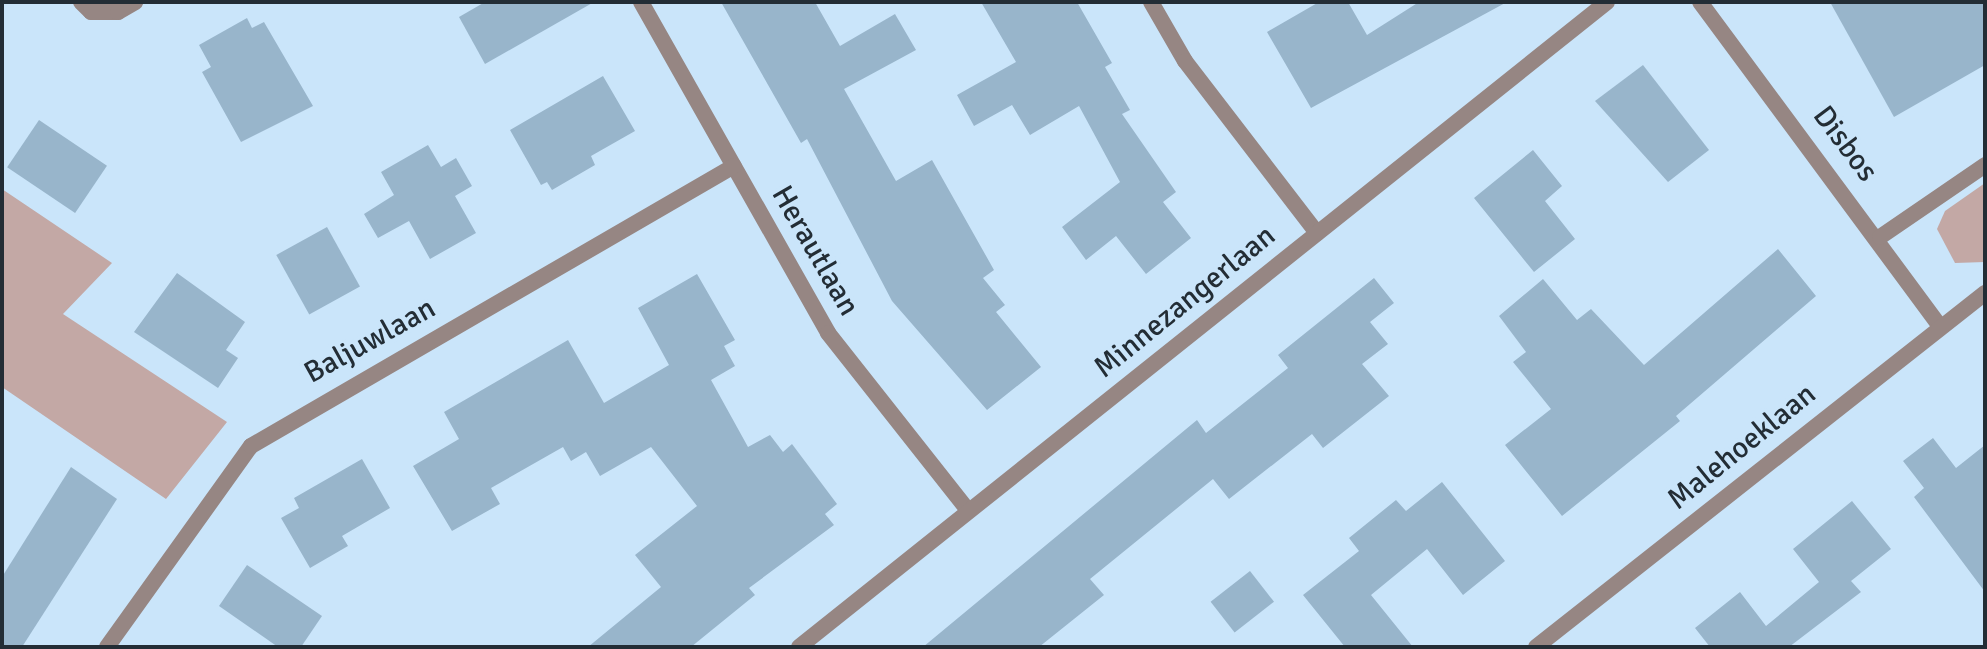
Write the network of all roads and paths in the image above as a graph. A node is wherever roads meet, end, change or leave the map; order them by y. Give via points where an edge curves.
1 (81, 2) edge
2 (135, 2) edge
3 (641, 2) edge
4 (1151, 2) edge
5 (1607, 2) edge
6 (1700, 2) edge
7 (1985, 165) edge
8 (734, 166) junction
9 (1317, 233) junction
10 (1880, 237) junction
11 (1985, 293) edge
12 (1939, 325) junction
13 (968, 510) junction
14 (107, 647) edge
15 (799, 647) edge
16 (1536, 647) edge

1 - 2 street via 91,12 118,12
3 - 8 street, Herautlaan
4 - 9 street via 1185,61
5 - 9 street, Minnezangerlaan
6 - 10 street, Disbos
7 - 10 street
8 - 13 street, Herautlaan via 828,333
8 - 14 street, Baljuwlaan via 251,446
9 - 13 street, Minnezangerlaan
10 - 12 street, Disbos
11 - 12 street, Malehoeklaan
12 - 16 street, Malehoeklaan
13 - 15 street, Minnezangerlaan

